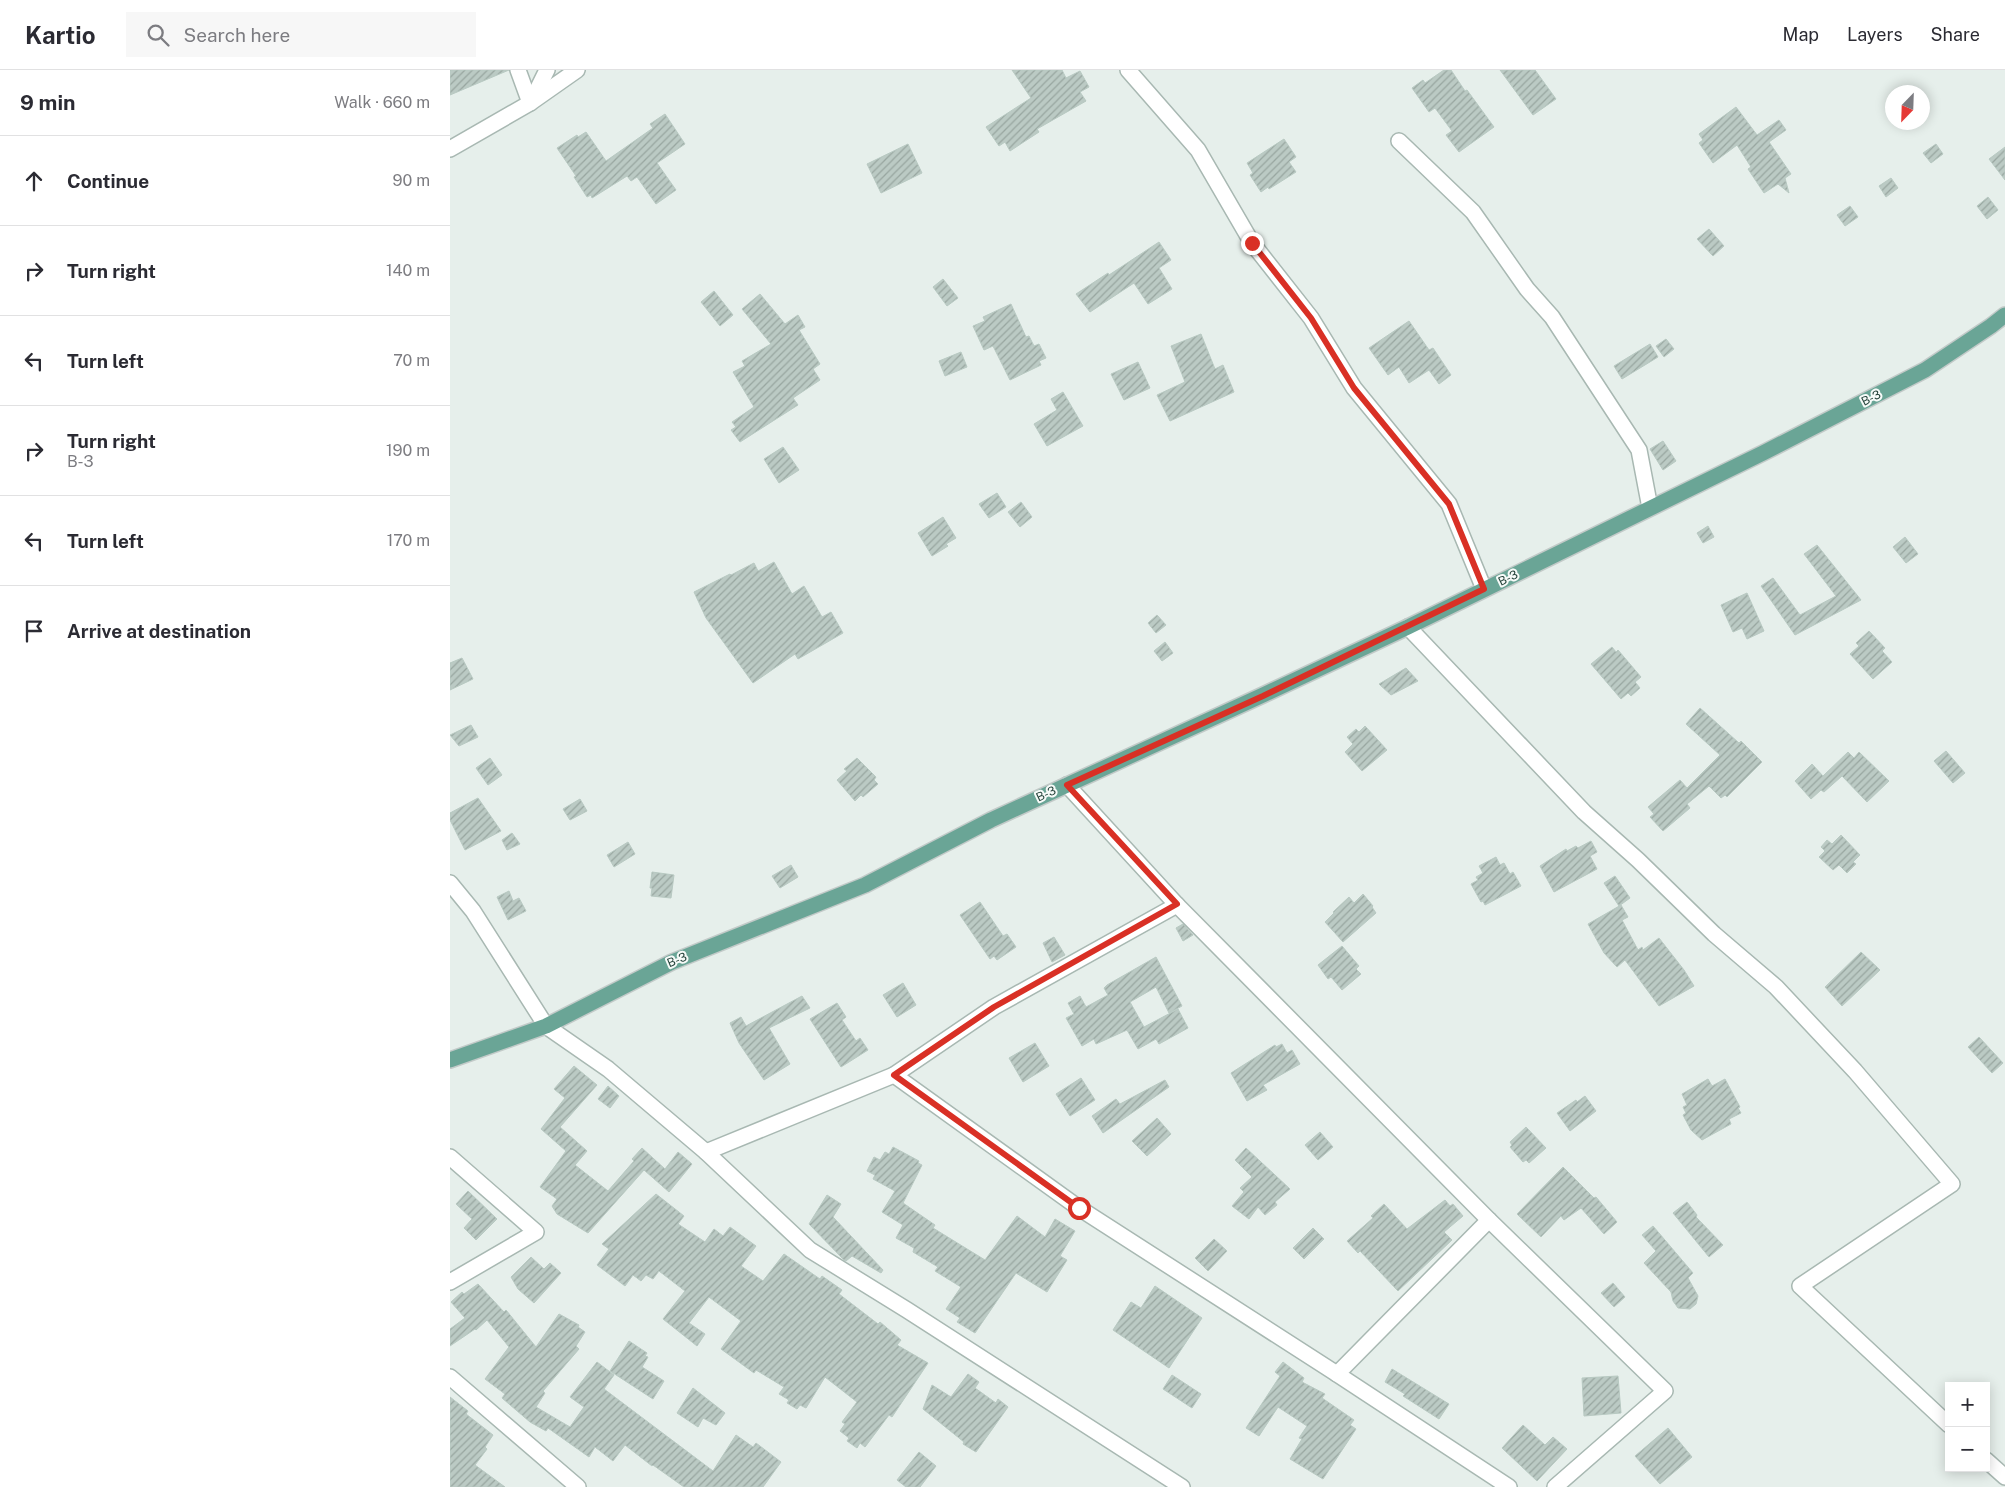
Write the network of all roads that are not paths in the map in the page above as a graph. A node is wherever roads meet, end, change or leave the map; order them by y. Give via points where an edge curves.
1 (518, 70) edge
2 (547, 70) edge
3 (577, 70) edge
4 (1128, 70) edge
5 (530, 104) junction
6 (1399, 140) dead end
7 (450, 149) edge
8 (2005, 315) edge
9 (1650, 508) junction
10 (1484, 589) junction
11 (1408, 627) junction
12 (1067, 785) junction
13 (450, 883) edge
14 (1177, 904) junction
15 (546, 1026) junction
16 (450, 1060) edge
17 (894, 1075) junction
18 (706, 1152) junction
19 (450, 1157) edge
20 (1489, 1220) junction
21 (450, 1282) edge
22 (1337, 1374) junction
23 (450, 1377) edge
24 (1945, 1421) edge
25 (1990, 1464) edge
26 (2005, 1477) edge
27 (578, 1487) edge
28 (1182, 1487) edge
29 (1509, 1487) edge
30 (1555, 1487) edge

1 - 5 street
2 - 5 street
3 - 5 street
4 - 10 street via 1198,150 1252,243 1311,318 1354,388 1449,504
5 - 7 street
6 - 9 street via 1473,212 1557,325 1639,450
8 - 9 main road, B-3 via 1925,370
9 - 10 main road, B-3
10 - 11 main road, B-3
11 - 12 main road, B-3
11 - 24 street via 1584,812 1714,934 1776,987 1855,1071 1952,1184 1800,1286
12 - 14 street
12 - 15 main road, B-3 via 865,885 672,962
13 - 15 street via 473,911
14 - 17 street via 994,1007
14 - 20 street
15 - 16 main road, B-3
15 - 18 street via 608,1069
17 - 18 street
17 - 22 street via 1079,1208
18 - 28 street via 810,1250
19 - 21 street via 536,1232
20 - 22 street
20 - 30 street via 1665,1391
22 - 29 street
23 - 27 street
25 - 26 street

